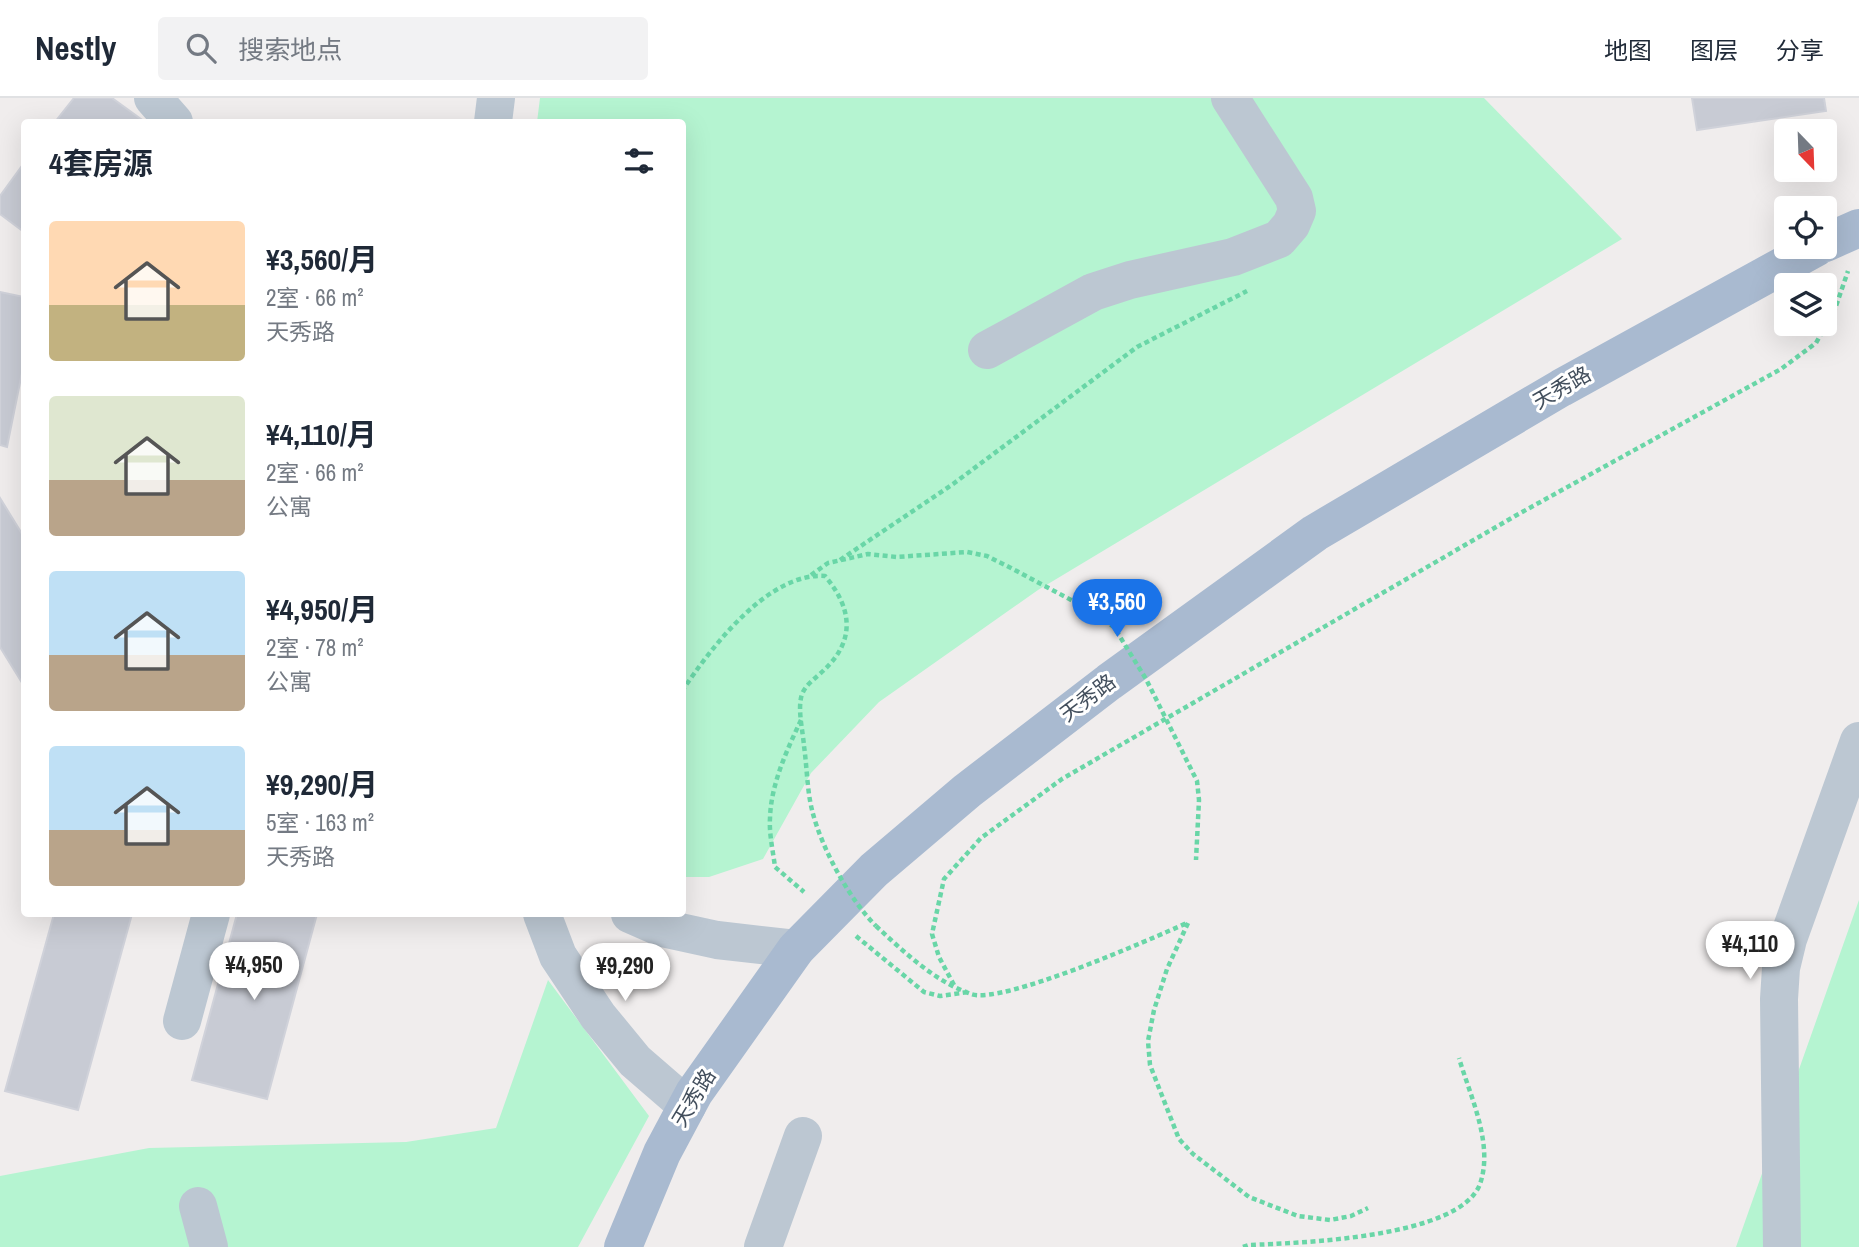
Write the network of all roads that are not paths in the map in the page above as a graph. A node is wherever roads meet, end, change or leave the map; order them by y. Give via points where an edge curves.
1 (153, 98) edge
2 (496, 98) edge
3 (1230, 98) edge
4 (171, 119) edge
5 (493, 119) edge
6 (1795, 259) edge
7 (987, 350) dead end
8 (1859, 741) edge
9 (210, 917) edge
10 (543, 917) edge
11 (637, 917) edge
12 (796, 948) junction
13 (182, 1021) dead end
14 (687, 1106) junction
15 (803, 1136) dead end
16 (198, 1206) dead end
17 (209, 1247) edge
18 (623, 1247) edge
19 (763, 1247) edge
20 (1782, 1247) edge

1 - 4 street
2 - 5 street
3 - 7 street via 1294,198 1297,211 1279,239 1233,257 1093,292
6 - 12 main road, 天秀路 via 1561,388 1315,533 1108,682 967,791 874,870
8 - 20 street via 1781,968
9 - 13 street
10 - 14 street via 558,956 598,1016 635,1061
11 - 12 street via 663,929 717,940
12 - 14 main road, 天秀路
14 - 18 main road, 天秀路
15 - 19 street
16 - 17 street

